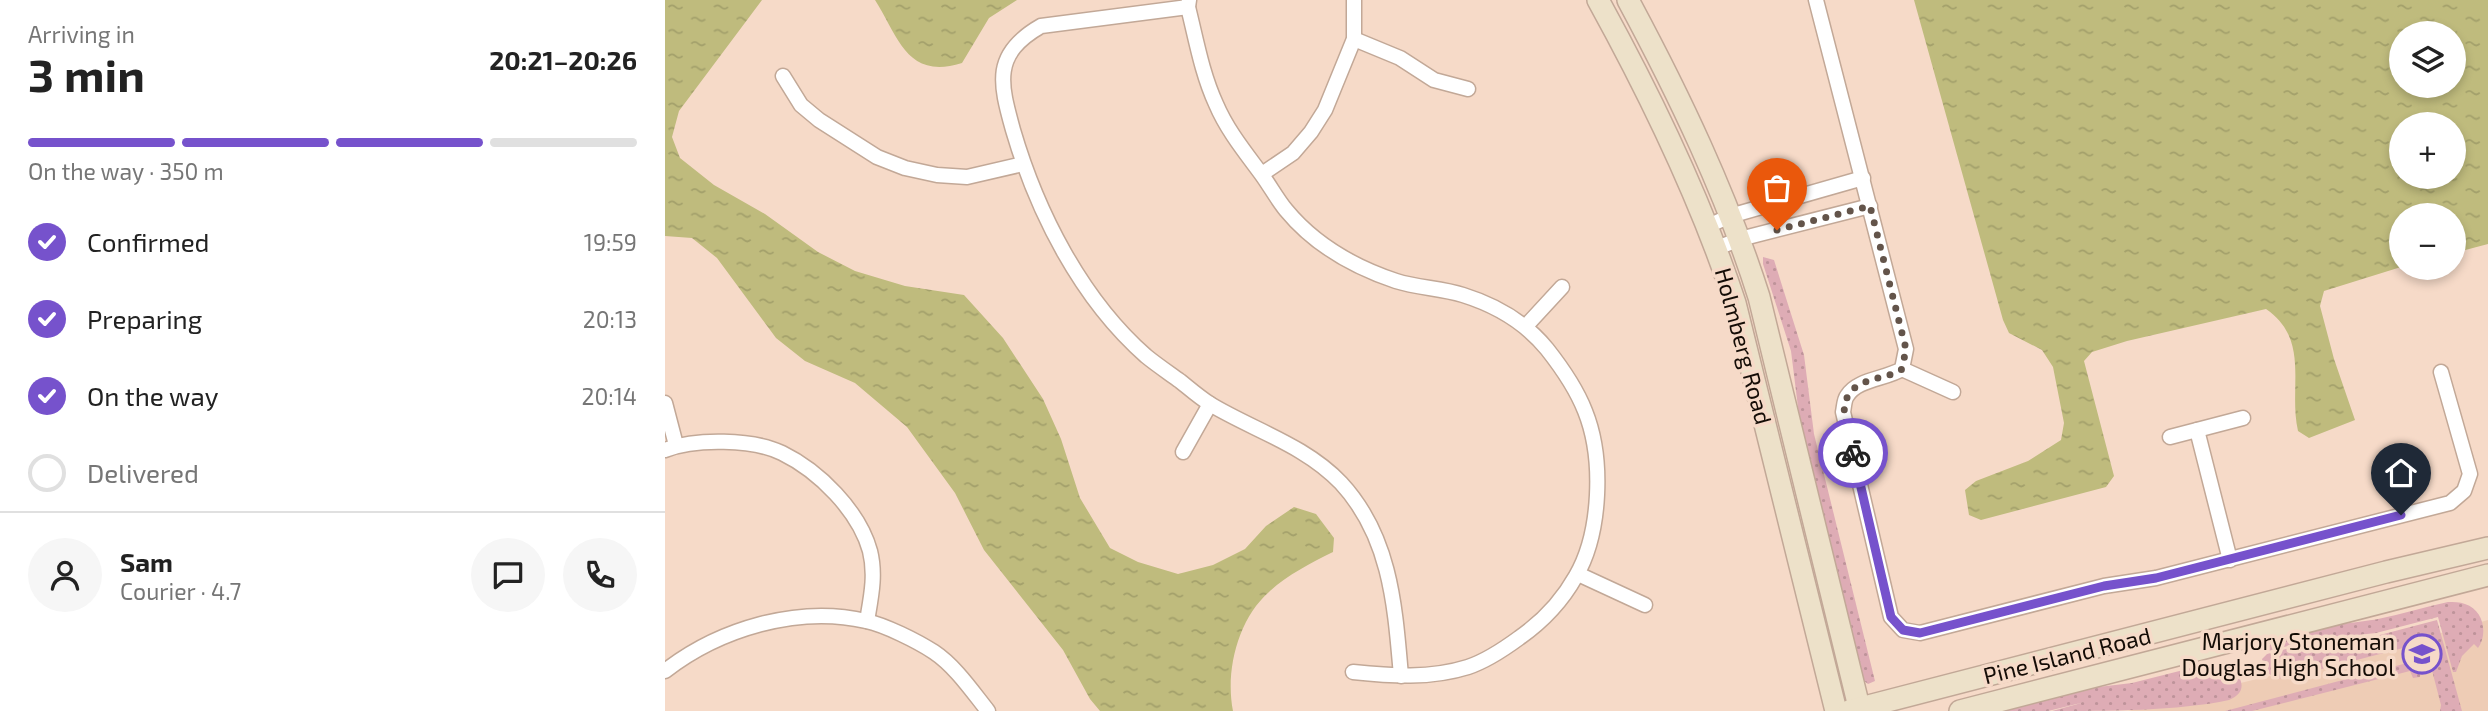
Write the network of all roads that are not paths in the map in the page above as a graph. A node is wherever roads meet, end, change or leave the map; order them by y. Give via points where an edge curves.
1 (1354, 0) edge
2 (1598, 0) edge
3 (1627, 0) edge
4 (1816, 0) edge
5 (1188, 4) edge
6 (1354, 39) junction
7 (783, 76) dead end
8 (1468, 89) dead end
9 (1023, 164) junction
10 (1262, 174) junction
11 (1863, 177) junction
12 (1870, 206) junction
13 (1730, 216) junction
14 (1708, 226) junction
15 (1740, 239) junction
16 (1717, 248) junction
17 (1562, 287) dead end
18 (1526, 326) junction
19 (1902, 369) junction
20 (2441, 372) dead end
21 (1953, 392) dead end
22 (665, 402) edge
23 (1210, 404) junction
24 (2243, 418) dead end
25 (2197, 430) junction
26 (2170, 437) dead end
27 (670, 447) edge
28 (1183, 452) dead end
29 (2488, 548) edge
30 (2230, 560) junction
31 (1578, 574) junction
32 (2488, 575) edge
33 (1645, 606) dead end
34 (867, 621) junction
35 (665, 671) edge
36 (1353, 672) dead end
37 (1401, 676) junction
38 (1856, 710) edge
39 (988, 711) edge
40 (1836, 711) edge
41 (1960, 711) edge

1 - 6 street
2 - 14 street, Holmberg Road via 1638,72
3 - 13 street, Holmberg Road via 1662,63
4 - 11 street
5 - 9 street via 1041,26 1023,36 1002,71
5 - 10 street via 1215,104
6 - 8 street via 1400,58 1434,80
6 - 10 street via 1311,132 1293,153
7 - 9 street via 801,105 819,120 877,157 905,168 967,177
9 - 23 street via 1073,267 1107,315 1146,355
10 - 18 street via 1286,210 1311,235 1355,264 1398,281 1463,295
11 - 12 street
11 - 13 street
12 - 15 street
12 - 19 street via 1906,349
13 - 14 street
13 - 15 street, Holmberg Road
14 - 16 street, Holmberg Road
15 - 16 street
15 - 38 street, Holmberg Road via 1759,297
16 - 40 street, Holmberg Road via 1735,303
17 - 18 street
18 - 31 street via 1570,379 1586,413 1595,451 1598,489 1592,530
19 - 21 street
19 - 30 street via 1859,385 1847,396 1843,412 1891,617 1903,630 1920,633 2104,586
20 - 30 street via 2470,474 2464,491 2450,503
22 - 27 street
23 - 28 street
23 - 37 street via 1309,458 1340,482 1362,511 1383,557 1395,603
24 - 25 street
25 - 26 street
25 - 30 street
27 - 34 street via 747,443 781,452 834,490 856,519 870,551 874,582
29 - 38 street, Pine Island Road
31 - 33 street
31 - 37 street via 1563,598 1505,649 1469,666
32 - 41 street, Pine Island Road
34 - 35 street via 831,616 783,619 718,639
34 - 39 street via 935,653
36 - 37 street

